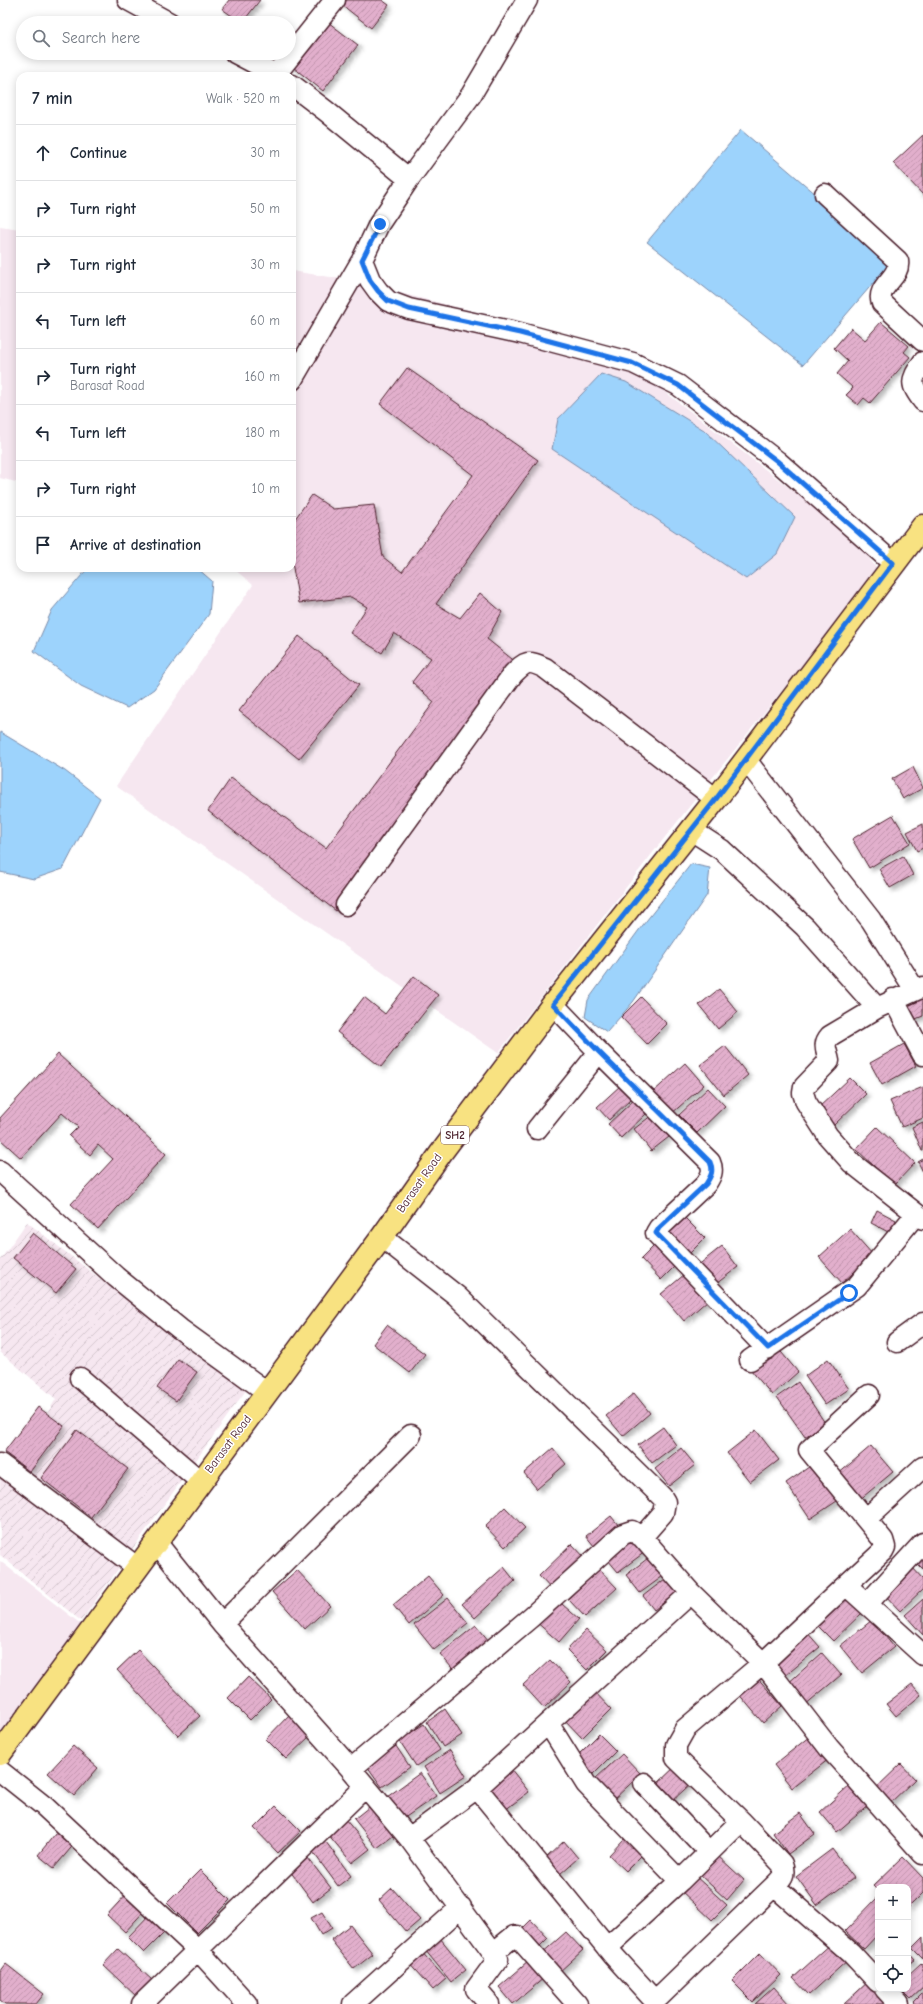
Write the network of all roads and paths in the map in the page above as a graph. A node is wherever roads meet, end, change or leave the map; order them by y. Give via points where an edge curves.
1 (128, 0) edge
2 (335, 0) edge
3 (527, 0) edge
4 (157, 16) edge
5 (296, 51) edge
6 (249, 60) edge
7 (289, 60) edge
8 (272, 72) edge
9 (280, 72) edge
10 (296, 88) edge
11 (409, 179) junction
12 (825, 194) dead end
13 (362, 260) junction
14 (923, 341) edge
15 (923, 362) edge
16 (296, 373) edge
17 (923, 401) edge
18 (923, 526) edge
19 (893, 563) junction
20 (746, 760) junction
21 (716, 799) junction
22 (691, 830) junction
23 (346, 905) dead end
24 (919, 989) edge
25 (885, 1003) junction
26 (553, 1004) junction
27 (599, 1052) junction
28 (923, 1055) edge
29 (538, 1129) dead end
30 (0, 1171) edge
31 (919, 1216) edge
32 (382, 1237) junction
33 (923, 1323) edge
34 (897, 1342) dead end
35 (768, 1348) junction
36 (750, 1360) dead end
37 (80, 1378) dead end
38 (267, 1392) junction
39 (869, 1395) dead end
40 (411, 1435) dead end
41 (0, 1464) edge
42 (923, 1467) edge
43 (200, 1481) junction
44 (866, 1519) junction
45 (642, 1537) junction
46 (156, 1542) junction
47 (923, 1543) edge
48 (138, 1568) junction
49 (846, 1585) junction
50 (691, 1593) junction
51 (868, 1603) junction
52 (222, 1624) junction
53 (923, 1655) edge
54 (764, 1663) junction
55 (548, 1723) junction
56 (0, 1754) edge
57 (351, 1769) junction
58 (0, 1771) edge
59 (644, 1783) dead end
60 (365, 1787) junction
61 (477, 1788) junction
62 (741, 1821) junction
63 (410, 1838) junction
64 (709, 1852) junction
65 (923, 1854) edge
66 (680, 1881) junction
67 (774, 1886) junction
68 (461, 1906) junction
69 (607, 1948) junction
70 (198, 1950) junction
71 (493, 1953) junction
72 (875, 1979) edge
73 (888, 1992) edge
74 (356, 2003) edge
75 (142, 2004) edge
76 (247, 2004) edge
77 (489, 2004) edge
78 (577, 2004) edge
79 (899, 2004) edge

1 - 4 street
2 - 5 street
3 - 11 street via 471,95
6 - 8 street
7 - 9 street
10 - 11 street
11 - 13 street via 380,224
12 - 14 street via 898,261 896,271 880,293 880,298 882,303
13 - 16 street
13 - 19 street via 370,280 388,301 409,309 520,333 632,363 678,385 777,461
15 - 17 street via 912,380
18 - 19 main road, Barasat Road / SH2
19 - 20 main road, Barasat Road / SH2
20 - 21 main road, Barasat Road / SH2
20 - 24 street via 871,920
21 - 22 main road, Barasat Road / SH2
21 - 23 street via 545,668 533,662 523,664 513,674
22 - 25 street via 722,850
22 - 26 main road, Barasat Road / SH2
24 - 25 street
25 - 28 street
25 - 31 street via 830,1036 824,1046 829,1061 807,1082 803,1093 828,1136 852,1163
26 - 27 street
26 - 32 main road, Barasat Road / SH2 via 440,1153
27 - 29 street
27 - 35 street via 713,1167 706,1184 656,1233
30 - 38 street via 116,1277 180,1329
31 - 35 street via 857,1286
32 - 38 main road, Barasat Road / SH2
32 - 45 street via 457,1296 662,1497 665,1502 662,1512
33 - 34 street
35 - 36 street
37 - 43 street
38 - 43 main road, Barasat Road / SH2
39 - 44 street via 809,1450
40 - 52 street
41 - 48 street
42 - 44 street
43 - 46 main road, Barasat Road / SH2
44 - 49 street via 883,1540 885,1547
45 - 50 street
45 - 57 street via 632,1531 623,1534 530,1618
46 - 48 main road, Barasat Road / SH2
46 - 52 street
47 - 51 street
48 - 56 main road, Barasat Road / SH2
49 - 51 street
49 - 54 street
50 - 54 street
50 - 55 street
51 - 53 street
52 - 57 street
54 - 62 street via 685,1729 676,1745 676,1758
54 - 65 street via 829,1748
55 - 61 street
55 - 66 street via 586,1784
57 - 60 street
58 - 70 street via 44,1806
59 - 64 street
60 - 63 street
60 - 70 street
61 - 63 street
61 - 69 street
62 - 64 street
62 - 67 street via 782,1864 785,1872
63 - 68 street
64 - 66 street
66 - 69 street
67 - 69 street via 658,1998 653,1999 648,1995
67 - 72 street via 851,1953
68 - 71 street
68 - 74 street
70 - 75 street
70 - 76 street
71 - 77 street via 498,1959 476,1989
71 - 78 street via 517,1936
73 - 79 street

